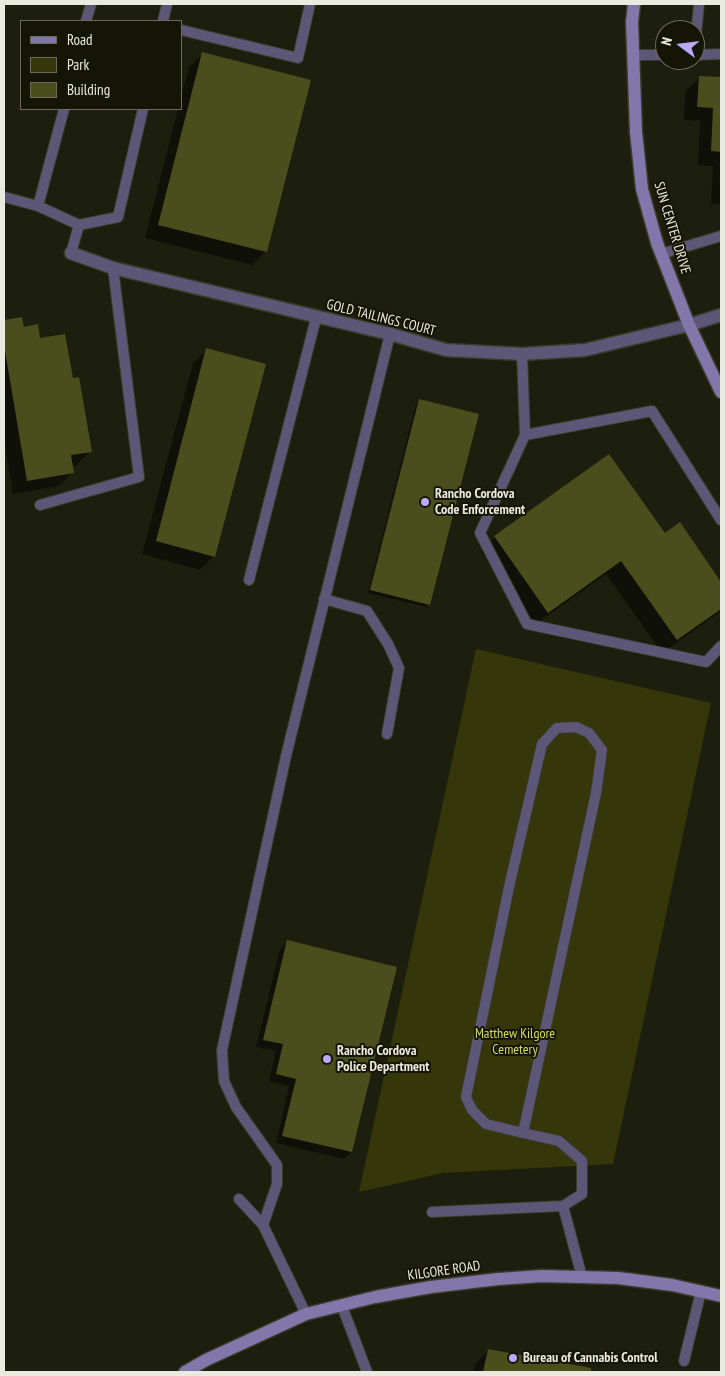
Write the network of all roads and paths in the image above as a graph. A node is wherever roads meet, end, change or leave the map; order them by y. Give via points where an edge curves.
1 (91, 4) edge
2 (167, 4) edge
3 (310, 4) edge
4 (632, 4) edge
5 (699, 4) edge
6 (86, 20) edge
7 (163, 20) edge
8 (697, 20) edge
9 (182, 30) edge
10 (705, 54) edge
11 (721, 54) edge
12 (633, 55) junction
13 (655, 55) edge
14 (64, 110) edge
15 (143, 110) edge
16 (4, 197) edge
17 (38, 206) junction
18 (78, 225) junction
19 (721, 236) edge
20 (71, 253) joint
21 (661, 254) junction
22 (113, 268) junction
23 (721, 315) edge
24 (316, 318) junction
25 (689, 325) junction
26 (390, 334) junction
27 (522, 354) junction
28 (721, 392) edge
29 (525, 435) junction
30 (40, 505) dead end
31 (721, 520) edge
32 (249, 580) dead end
33 (324, 598) junction
34 (721, 646) edge
35 (387, 734) dead end
36 (523, 1133) junction
37 (239, 1199) dead end
38 (563, 1206) junction
39 (432, 1212) dead end
40 (263, 1225) junction
41 (582, 1277) junction
42 (701, 1292) junction
43 (721, 1296) edge
44 (342, 1306) junction
45 (306, 1314) junction
46 (684, 1361) dead end
47 (185, 1372) edge
48 (367, 1372) edge

1 - 6 lane
2 - 7 lane
3 - 9 lane via 298,58
4 - 12 street, SUN CENTER DRIVE
5 - 8 lane
10 - 11 lane
12 - 13 lane
12 - 21 street, SUN CENTER DRIVE via 642,189
14 - 17 lane
15 - 18 lane via 118,217
16 - 17 lane
17 - 18 lane
18 - 20 lane
19 - 21 lane
20 - 22 street, GOLD TAILINGS COURT
21 - 25 street, SUN CENTER DRIVE
22 - 24 street, GOLD TAILINGS COURT
22 - 30 lane via 139,477
23 - 25 street, GOLD TAILINGS COURT
24 - 26 street, GOLD TAILINGS COURT
24 - 32 lane
25 - 27 street, GOLD TAILINGS COURT via 585,350
25 - 28 street, SUN CENTER DRIVE
26 - 27 street, GOLD TAILINGS COURT via 446,350
26 - 33 lane
27 - 29 lane
29 - 31 lane via 652,411
29 - 34 lane via 480,533 527,624 706,662
33 - 35 lane via 367,611 388,644 399,668
33 - 40 lane via 222,1050 224,1081 236,1107 277,1165 277,1184
36 - 36 lane via 486,1124 472,1110 466,1097 542,744 557,728 576,727 589,733 602,750 596,793
36 - 38 lane via 559,1141 582,1161 582,1194
37 - 40 lane
38 - 39 lane
38 - 41 lane
40 - 45 lane
41 - 42 street, KILGORE ROAD via 618,1278
41 - 44 street, KILGORE ROAD via 542,1276 431,1287
42 - 43 street, KILGORE ROAD
42 - 46 lane
44 - 45 street, KILGORE ROAD
44 - 48 lane
45 - 47 street, KILGORE ROAD

